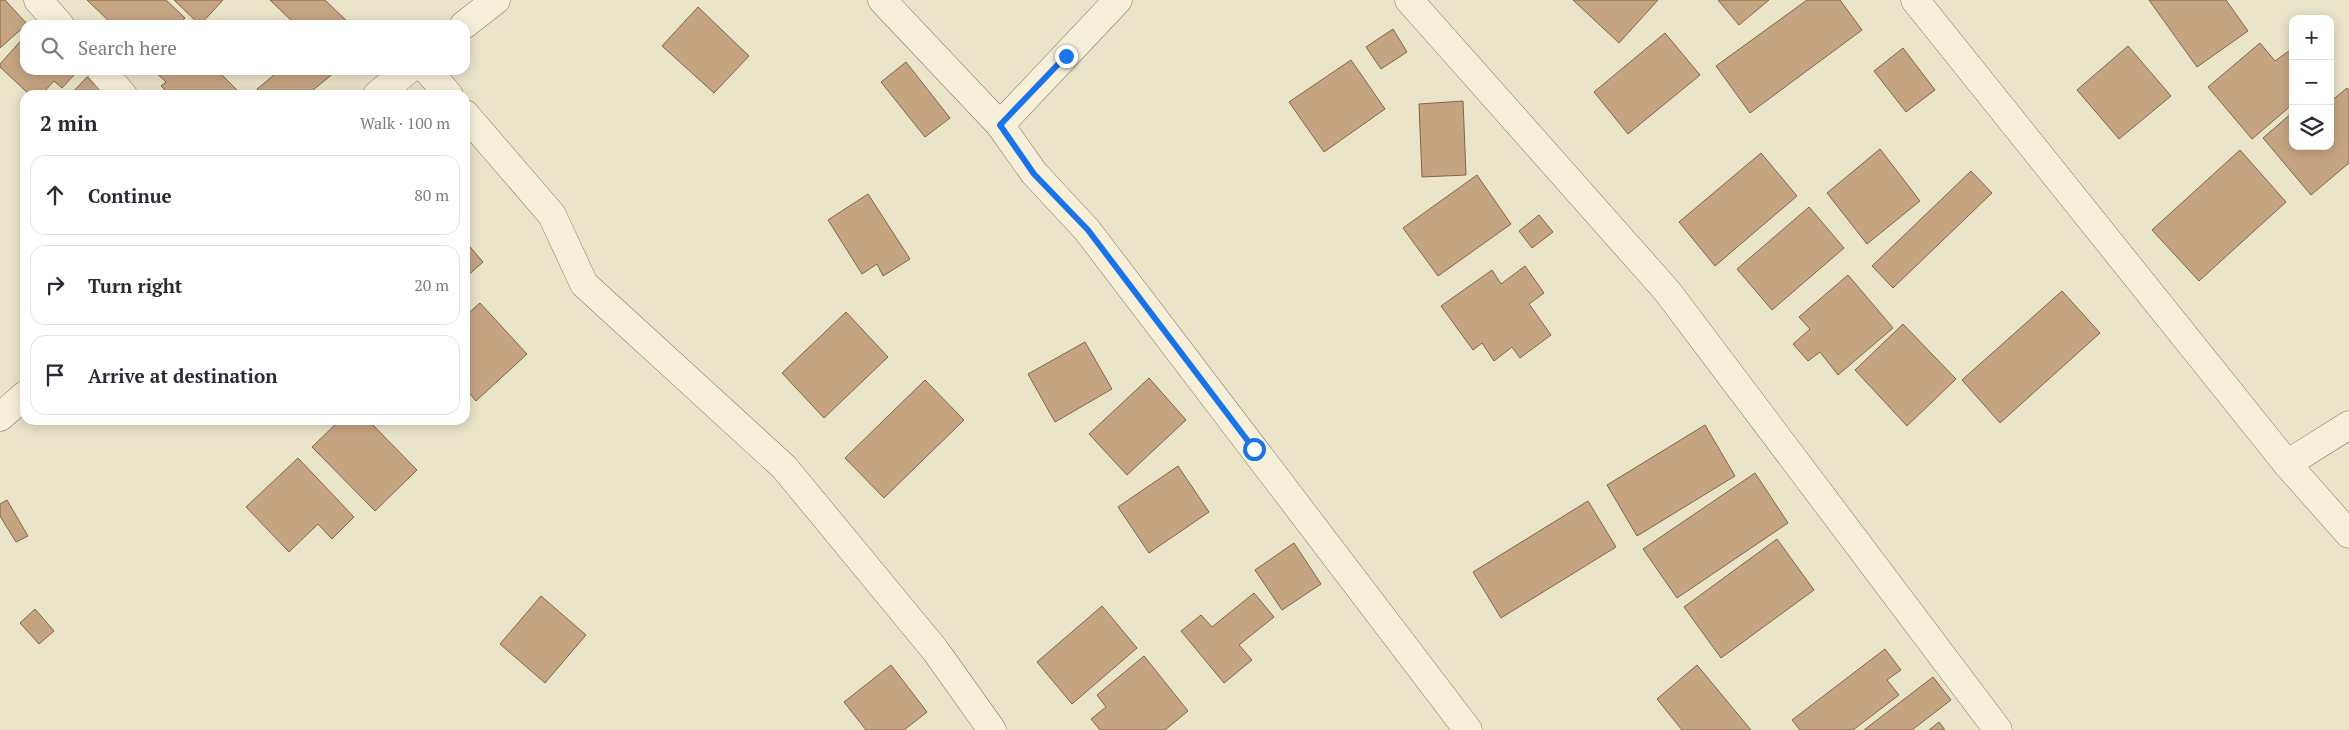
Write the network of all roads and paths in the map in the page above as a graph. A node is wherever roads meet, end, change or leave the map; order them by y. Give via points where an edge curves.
1 (38, 0) edge
2 (496, 0) edge
3 (882, 0) edge
4 (1118, 0) edge
5 (1409, 0) edge
6 (1915, 0) edge
7 (56, 20) edge
8 (470, 20) edge
9 (105, 75) edge
10 (402, 75) edge
11 (431, 75) edge
12 (119, 90) edge
13 (383, 90) edge
14 (445, 90) edge
15 (470, 120) edge
16 (1000, 125) junction
17 (20, 399) edge
18 (0, 417) edge
19 (2349, 425) edge
20 (2287, 464) junction
21 (2349, 534) edge
22 (992, 730) edge
23 (1468, 730) edge
24 (1998, 730) edge

1 - 7 street
2 - 8 street
3 - 16 street
4 - 16 street
5 - 24 street via 1667,291
6 - 20 street
9 - 12 street
10 - 13 street
11 - 14 street
15 - 22 street via 552,215 584,284 784,467 935,650
16 - 23 street via 1034,174 1088,230
17 - 18 street
19 - 20 street
20 - 21 street

